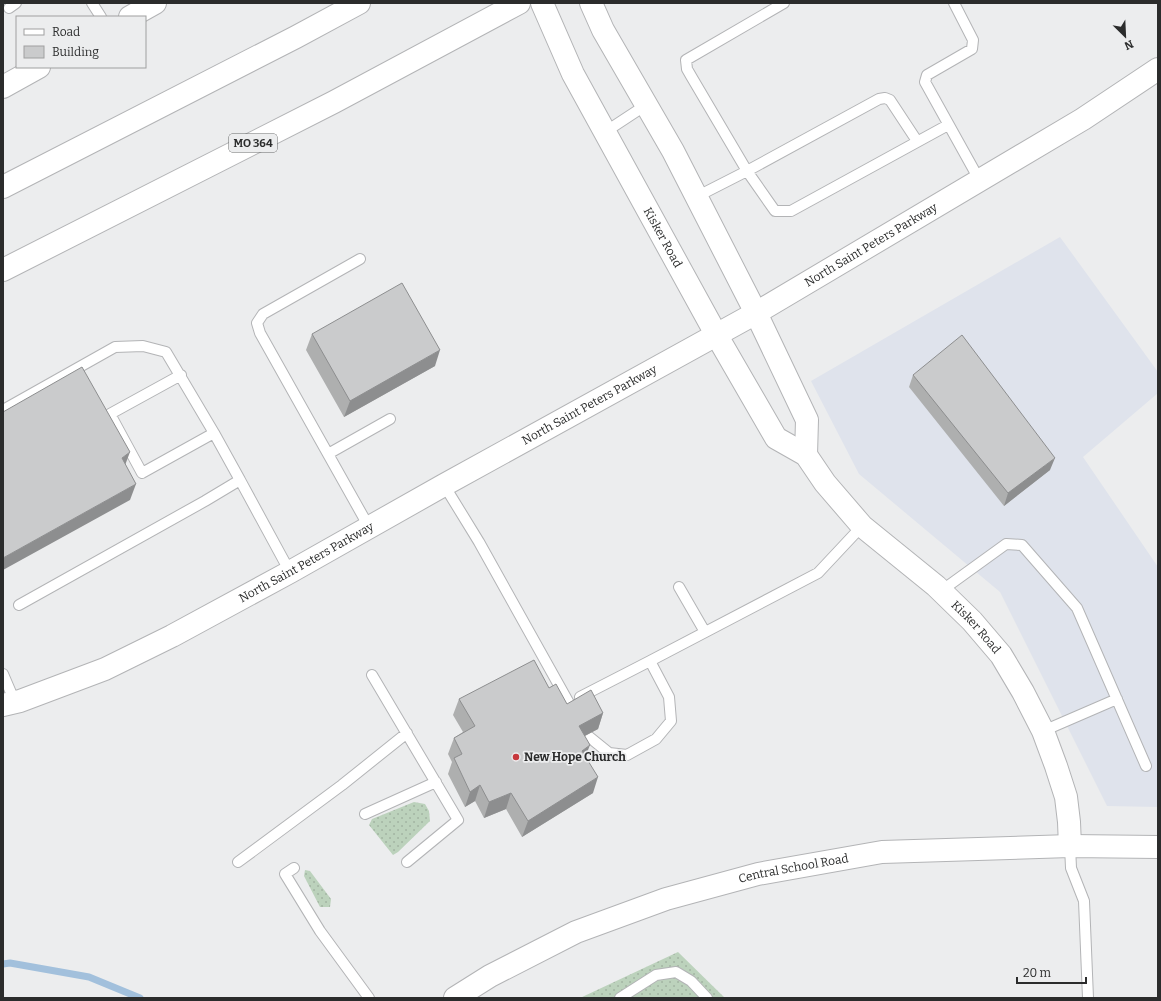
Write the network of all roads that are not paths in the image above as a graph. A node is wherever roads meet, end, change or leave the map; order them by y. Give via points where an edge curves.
1 (92, 3) edge
2 (155, 3) edge
3 (359, 3) edge
4 (542, 3) edge
5 (591, 3) edge
6 (784, 3) edge
7 (954, 3) edge
8 (510, 8) edge
9 (101, 16) edge
10 (132, 16) edge
11 (37, 68) edge
12 (1158, 69) edge
13 (3, 87) edge
14 (646, 105) junction
15 (948, 125) junction
16 (605, 132) junction
17 (917, 142) junction
18 (747, 171) junction
19 (980, 181) junction
20 (3, 187) edge
21 (696, 197) junction
22 (360, 259) dead end
23 (3, 270) edge
24 (756, 313) junction
25 (717, 336) junction
26 (181, 375) junction
27 (3, 410) edge
28 (390, 419) dead end
29 (214, 433) junction
30 (328, 454) junction
31 (806, 455) junction
32 (240, 480) junction
33 (444, 485) junction
34 (369, 526) junction
35 (862, 526) junction
36 (290, 572) junction
37 (679, 587) dead end
38 (941, 591) junction
39 (19, 605) dead end
40 (705, 632) junction
41 (650, 661) junction
42 (3, 674) edge
43 (372, 675) dead end
44 (1117, 699) junction
45 (9, 703) edge
46 (569, 703) junction
47 (575, 714) edge
48 (1043, 731) junction
49 (407, 733) junction
50 (588, 736) edge
51 (1146, 766) dead end
52 (436, 782) junction
53 (365, 814) dead end
54 (1070, 846) junction
55 (1158, 847) edge
56 (238, 862) dead end
57 (407, 862) dead end
58 (294, 868) dead end
59 (369, 998) edge
60 (454, 998) edge
61 (620, 998) edge
62 (708, 998) edge
63 (1088, 998) edge

1 - 9 lane
2 - 10 main road
3 - 20 main road
4 - 16 main road, Kisker Road via 573,74
5 - 14 main road via 603,30
6 - 18 lane via 686,60 687,69
7 - 15 lane via 973,40 972,49 927,75 925,82
8 - 23 main road, MO 364 via 334,102
11 - 13 main road
12 - 19 main road, North Saint Peters Parkway via 1083,119
14 - 16 lane
14 - 21 main road
15 - 17 lane
15 - 19 lane
16 - 25 main road, Kisker Road
17 - 18 lane via 791,211 775,211
17 - 18 lane via 890,100 885,98
18 - 21 lane
19 - 24 main road, North Saint Peters Parkway
21 - 24 main road
22 - 30 lane via 263,314 257,324
24 - 25 main road, North Saint Peters Parkway
24 - 31 main road via 807,420
25 - 31 main road, Kisker Road via 776,438
25 - 33 main road, North Saint Peters Parkway
26 - 27 lane via 166,352 143,346 115,347
26 - 29 lane
26 - 29 lane via 110,414 142,473
28 - 30 lane
29 - 32 lane
30 - 34 lane
31 - 35 main road, Kisker Road via 825,483
32 - 36 lane
32 - 39 lane
33 - 34 main road, North Saint Peters Parkway
33 - 46 lane via 479,542
34 - 36 main road, North Saint Peters Parkway
35 - 38 main road, Kisker Road
35 - 40 lane via 818,572
36 - 45 main road, North Saint Peters Parkway via 105,669
37 - 40 lane
38 - 44 lane via 1006,544 1022,545 1077,608
38 - 48 main road, Kisker Road via 972,621 1001,655
40 - 41 lane
41 - 46 lane
41 - 50 lane via 669,697 672,721 656,739 627,755 609,753
42 - 45 lane
43 - 49 lane
44 - 48 lane
44 - 51 lane
46 - 47 lane
48 - 54 main road, Kisker Road via 1066,797
49 - 52 lane
49 - 56 lane
52 - 53 lane
52 - 57 lane via 458,820
54 - 55 main road, Central School Road
54 - 60 main road, Central School Road via 882,852 758,874 666,898 576,932 490,976
54 - 63 lane via 1071,868 1084,901
58 - 59 lane via 285,874 320,931
61 - 62 lane via 656,975 676,972 691,981

